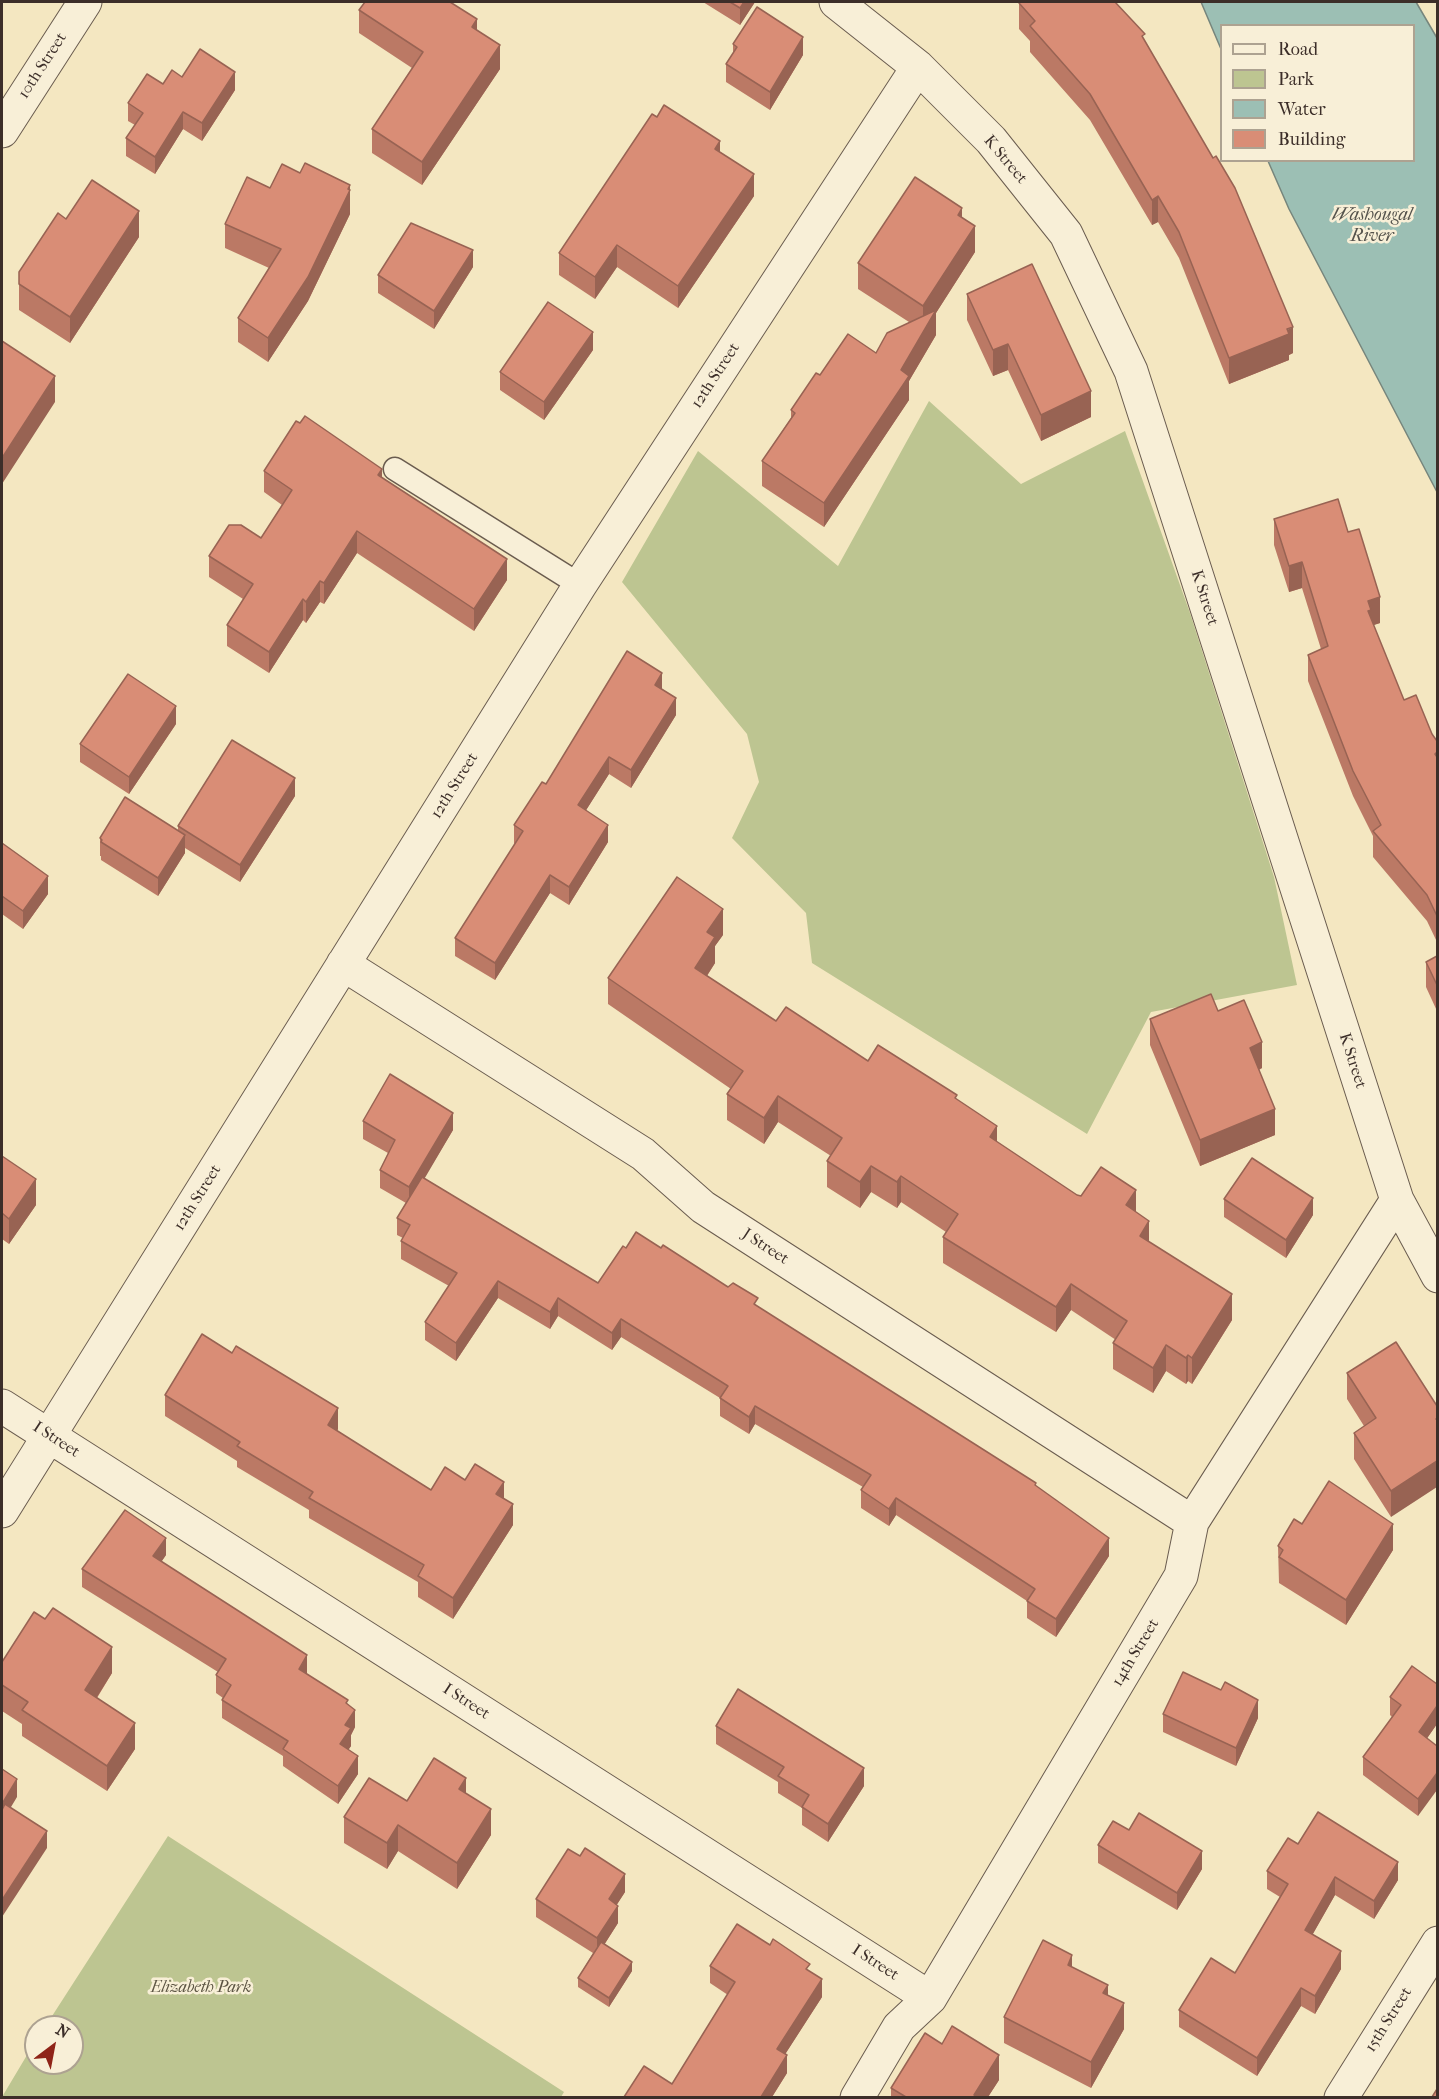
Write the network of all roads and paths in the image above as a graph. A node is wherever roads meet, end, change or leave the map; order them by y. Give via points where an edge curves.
1 (85, 2) edge
2 (836, 2) edge
3 (918, 67) junction
4 (2, 131) edge
5 (395, 469) dead end
6 (580, 585) junction
7 (343, 964) junction
8 (1397, 1200) junction
9 (1437, 1276) edge
10 (2, 1406) edge
11 (50, 1437) junction
12 (2, 1511) edge
13 (1192, 1522) junction
14 (1437, 1943) edge
15 (930, 1998) junction
16 (857, 2097) edge
17 (1341, 2097) edge

1 - 4 street, 10th Street
2 - 3 street, K Street
3 - 6 street, 12th Street
3 - 8 street, K Street via 991,140 1066,234 1131,371
5 - 6 lane
6 - 7 street, 12th Street
7 - 11 street, 12th Street
7 - 13 street, J Street via 643,1154 703,1207
8 - 9 street, K Street
8 - 13 street, 14th Street
10 - 11 street, I Street
11 - 12 street, 12th Street
11 - 15 street, I Street
13 - 15 street, 14th Street via 1181,1576
14 - 17 street, 15th Street
15 - 16 street, 14th Street via 899,2027

